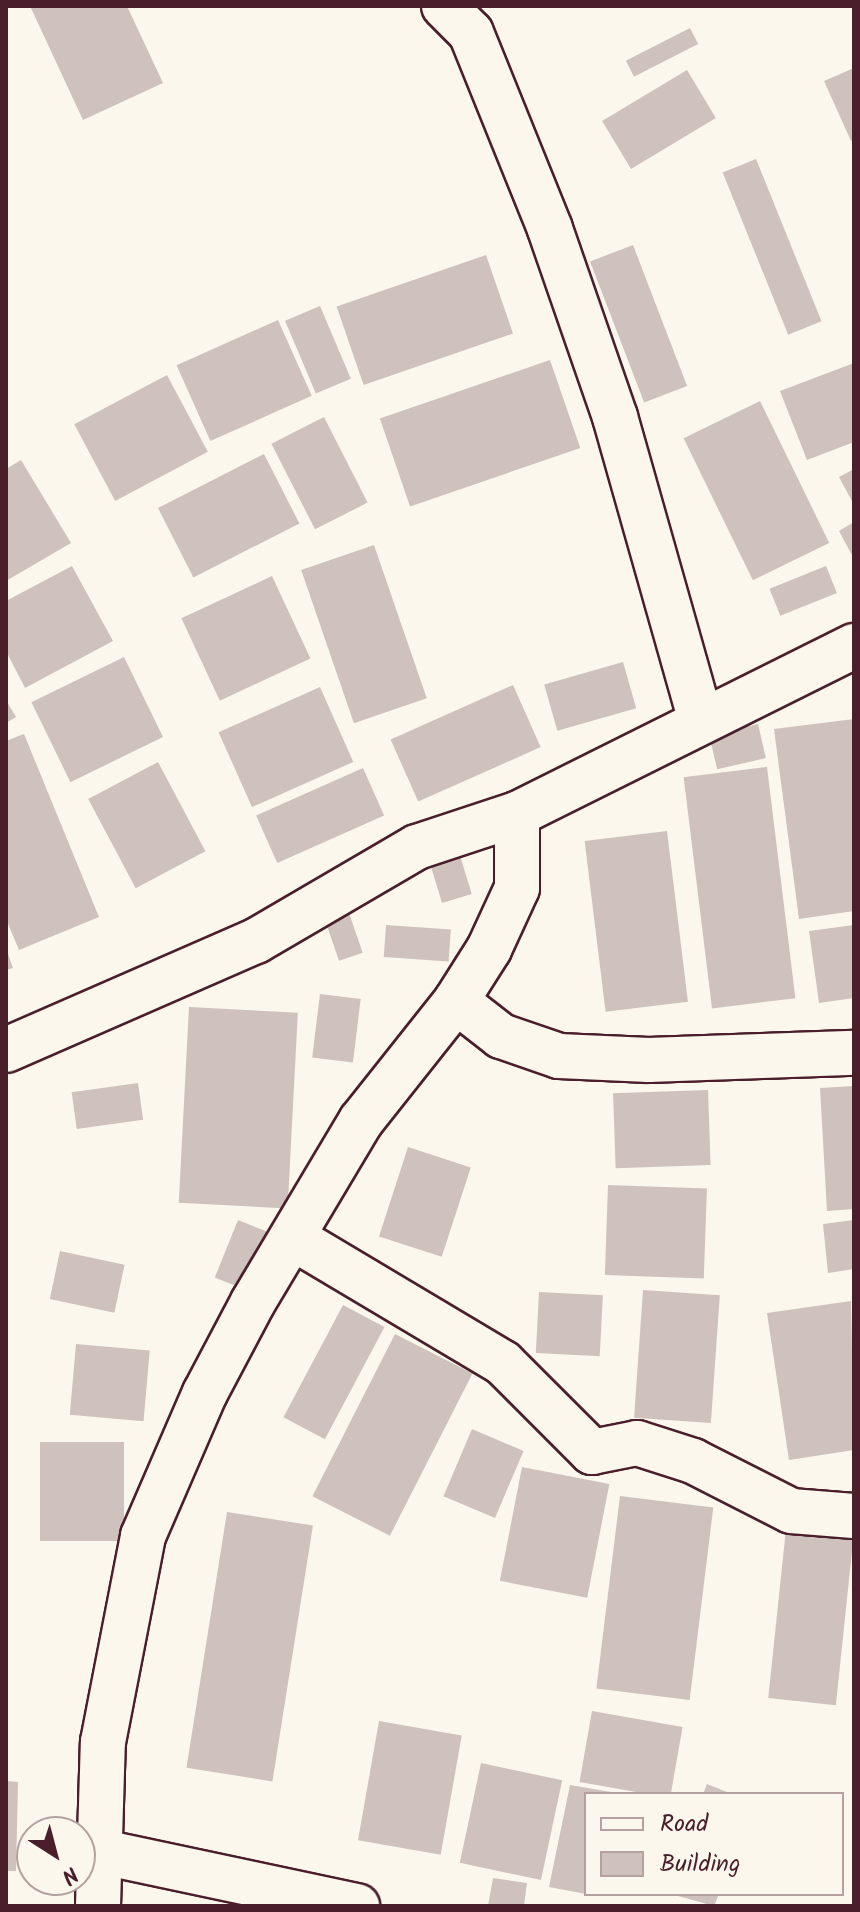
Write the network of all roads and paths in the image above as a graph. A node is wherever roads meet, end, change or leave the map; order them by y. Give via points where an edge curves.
1 (444, 6) edge
2 (854, 646) edge
3 (701, 720) junction
4 (517, 814) junction
5 (456, 1001) junction
6 (6, 1050) edge
7 (854, 1053) edge
8 (295, 1239) junction
9 (854, 1516) edge
10 (98, 1851) junction
11 (98, 1906) edge
12 (357, 1906) edge

1 - 3 street via 471,33 550,229 615,417
2 - 3 street
3 - 4 street
4 - 5 street via 517,888 489,949
4 - 6 street via 417,847 256,941
5 - 7 street via 501,1036 559,1056 649,1060
5 - 8 street via 361,1121
8 - 9 street via 503,1363 592,1452 637,1443 693,1461 791,1511
8 - 10 street via 227,1348 143,1536 103,1742
10 - 11 street
10 - 12 street

